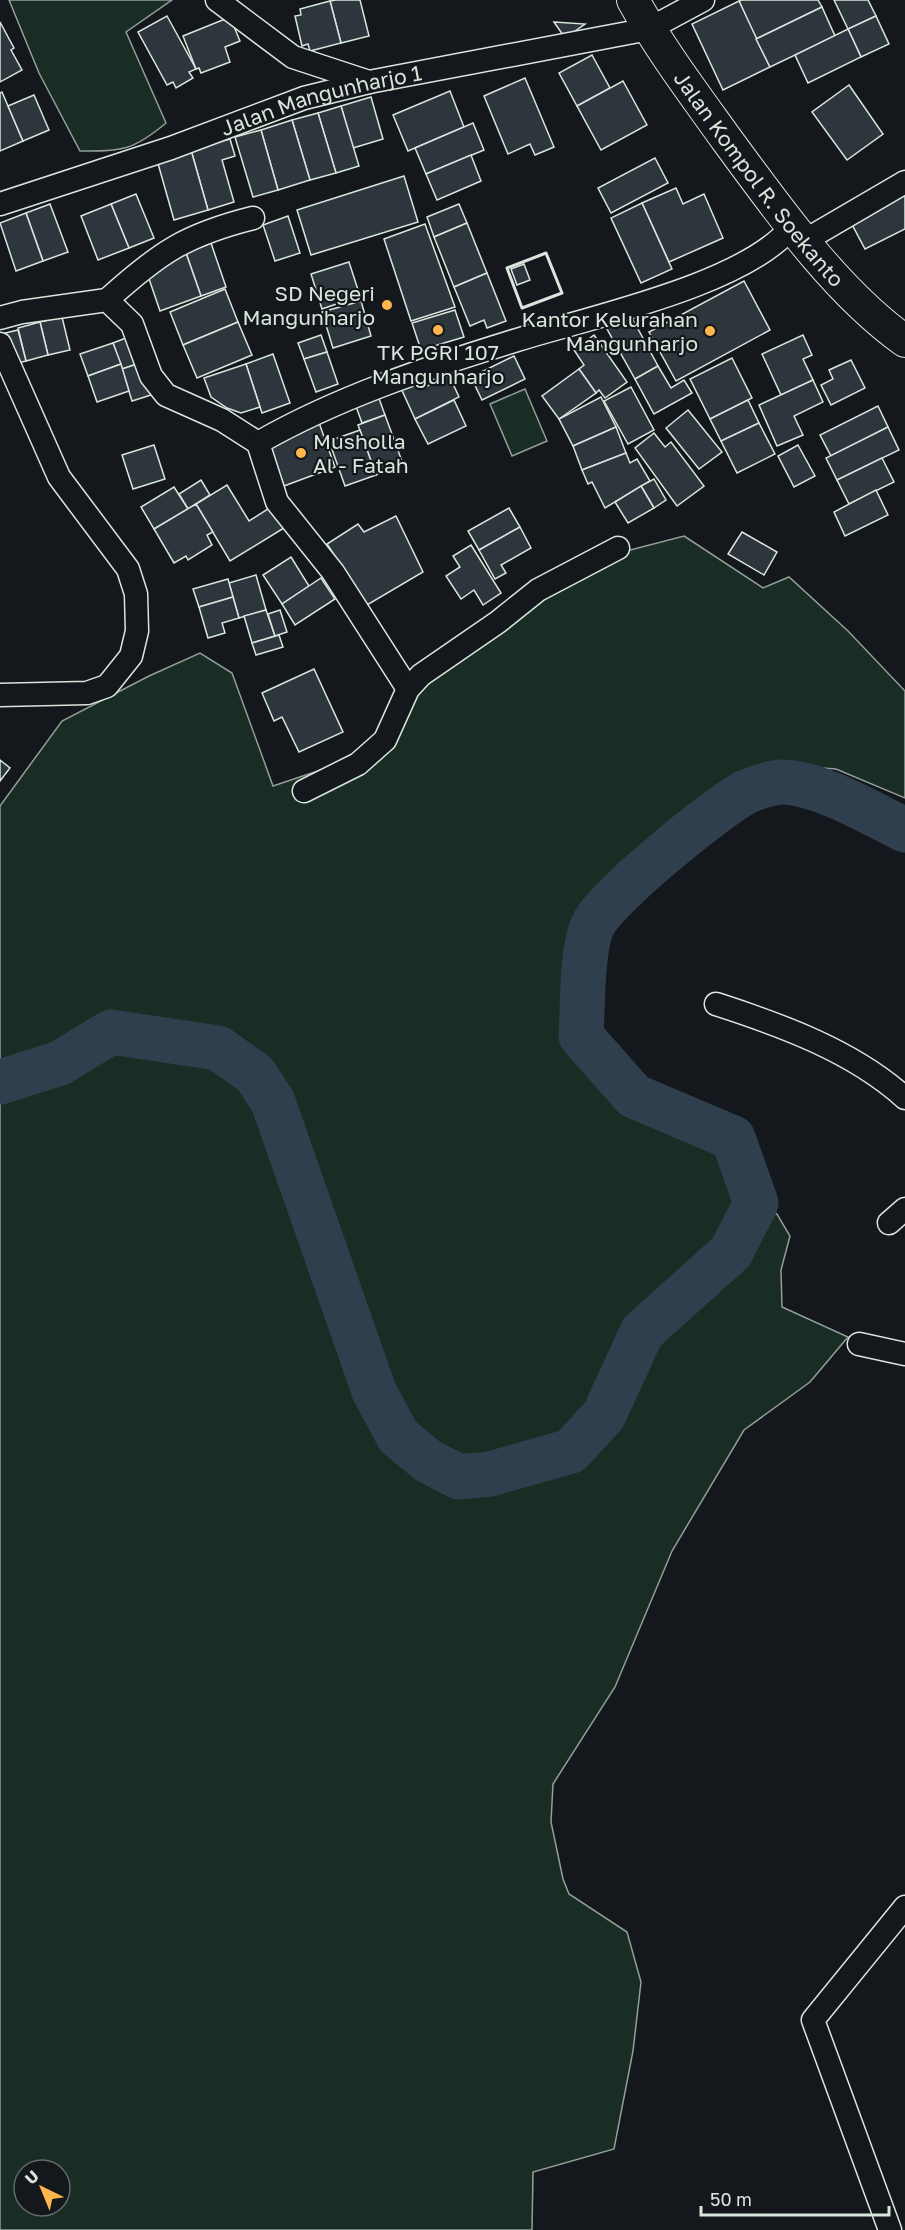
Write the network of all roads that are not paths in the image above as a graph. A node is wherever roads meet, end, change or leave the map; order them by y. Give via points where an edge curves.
1 (217, 0) edge
2 (633, 0) edge
3 (703, 0) edge
4 (649, 28) junction
5 (369, 82) junction
6 (905, 182) edge
7 (0, 204) edge
8 (253, 218) dead end
9 (798, 233) junction
10 (107, 300) junction
11 (0, 318) edge
12 (905, 341) edge
13 (0, 344) edge
14 (8, 381) edge
15 (258, 443) junction
16 (618, 548) dead end
17 (408, 689) junction
18 (0, 695) edge
19 (304, 791) dead end
20 (716, 1004) dead end
21 (905, 1098) edge
22 (860, 1344) dead end
23 (905, 1354) edge
24 (905, 1908) edge
25 (890, 2230) edge

1 - 5 street via 293,57
2 - 4 main road, Jalan Kompol R. Soekanto
3 - 4 street, Jalan Mangunharjo 1
4 - 5 street, Jalan Mangunharjo 1
4 - 9 main road, Jalan Kompol R. Soekanto
5 - 7 street, Jalan Mangunharjo 1 via 304,98 171,148
6 - 9 street
8 - 10 street via 185,239 152,260
9 - 12 main road, Jalan Kompol R. Soekanto via 850,291
9 - 15 street via 786,234 747,262 669,295 365,392
10 - 11 street
10 - 15 street via 132,324 151,376 166,395 222,420
13 - 14 street
14 - 18 street via 59,477 128,569 136,594 137,632 131,656 107,686 87,693
15 - 17 street via 277,502 333,572
16 - 17 street via 538,590 420,675
17 - 19 street via 385,740 358,764
20 - 21 street via 784,1027 837,1053 891,1085
22 - 23 street
24 - 25 street via 813,2020

